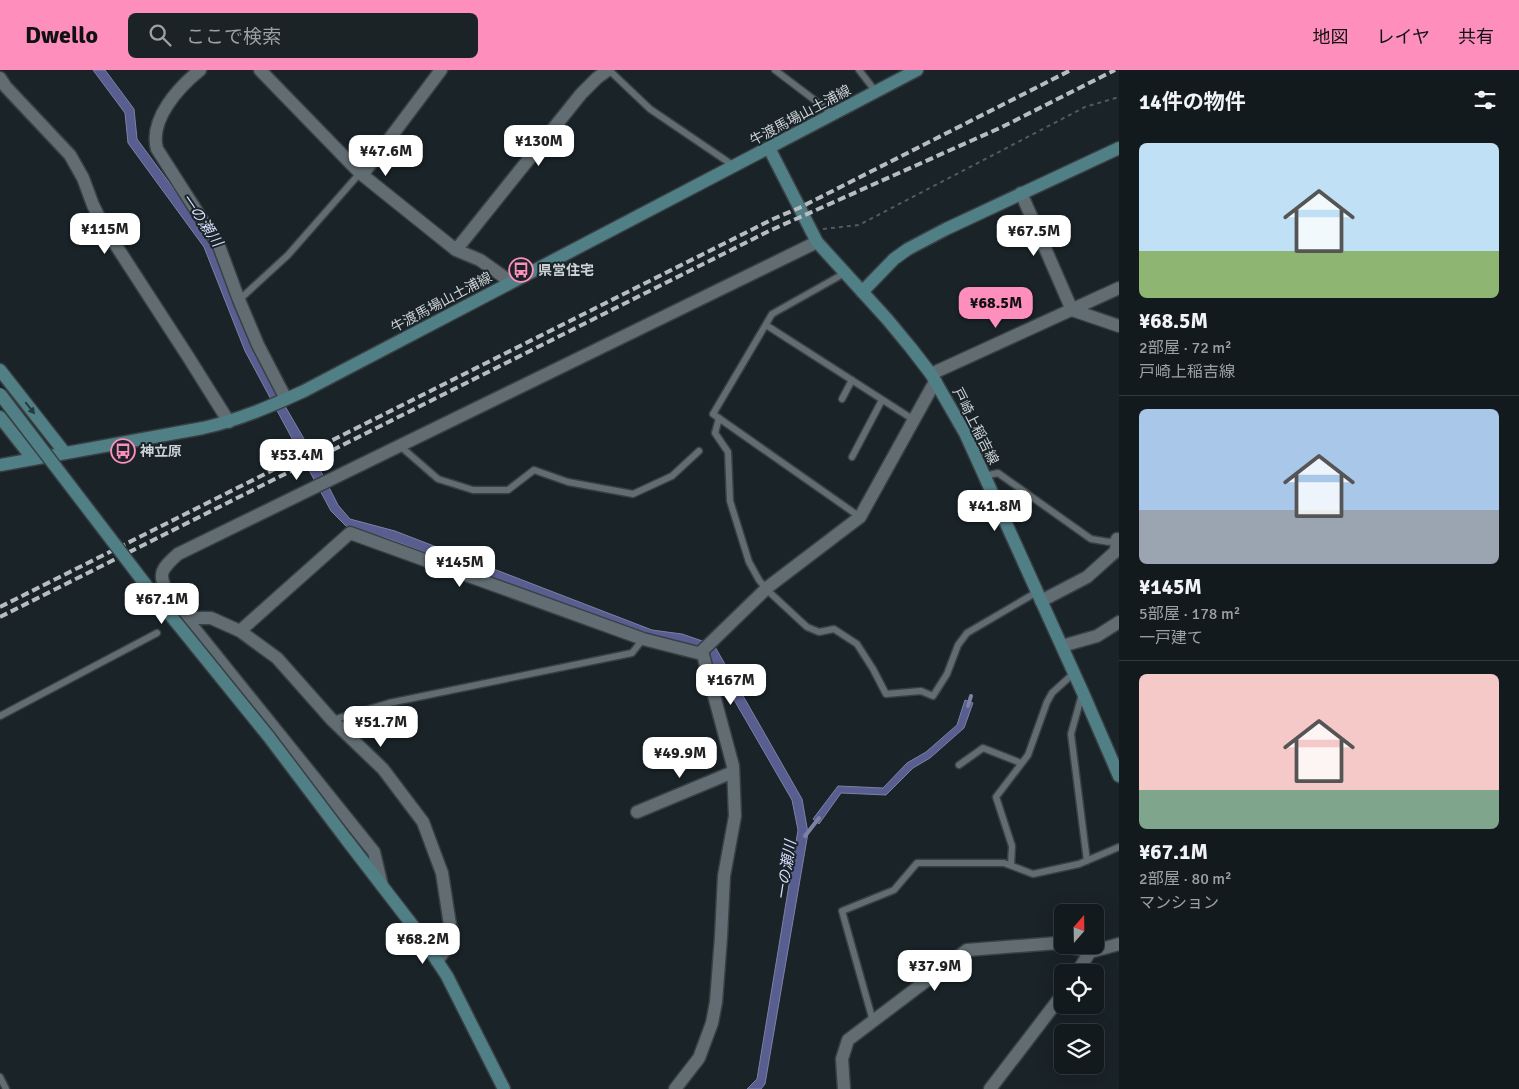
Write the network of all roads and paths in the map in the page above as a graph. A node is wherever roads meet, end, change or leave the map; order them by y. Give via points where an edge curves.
1 (200, 70) edge
2 (260, 70) edge
3 (441, 70) edge
4 (609, 70) edge
5 (775, 70) edge
6 (859, 70) edge
7 (917, 70) edge
8 (0, 78) edge
9 (876, 92) junction
10 (1119, 97) edge
11 (833, 114) junction
12 (769, 148) junction
13 (1119, 148) edge
14 (734, 166) junction
15 (360, 173) junction
16 (1021, 193) junction
17 (814, 236) junction
18 (456, 250) junction
19 (845, 273) junction
20 (511, 282) junction
21 (1119, 288) edge
22 (862, 292) junction
23 (239, 300) junction
24 (1072, 310) junction
25 (766, 325) junction
26 (1119, 326) edge
27 (0, 370) edge
28 (934, 378) junction
29 (852, 380) junction
30 (0, 394) edge
31 (286, 399) junction
32 (842, 399) dead end
33 (882, 400) junction
34 (0, 417) edge
35 (719, 418) junction
36 (914, 420) junction
37 (228, 422) junction
38 (400, 446) junction
39 (699, 451) dead end
40 (65, 453) junction
41 (852, 457) dead end
42 (33, 459) junction
43 (0, 465) edge
44 (984, 476) junction
45 (860, 517) junction
46 (1118, 539) edge
47 (766, 589) junction
48 (1039, 597) junction
49 (186, 618) junction
50 (1119, 622) edge
51 (240, 632) junction
52 (157, 633) dead end
53 (643, 640) junction
54 (1062, 646) junction
55 (702, 654) junction
56 (1074, 673) junction
57 (1083, 693) junction
58 (0, 716) edge
59 (332, 720) junction
60 (1021, 763) junction
61 (959, 765) dead end
62 (733, 772) junction
63 (1119, 776) edge
64 (637, 812) dead end
65 (1119, 847) edge
66 (1088, 861) junction
67 (1011, 865) junction
68 (382, 887) junction
69 (1054, 943) edge
70 (1119, 944) edge
71 (1104, 948) edge
72 (437, 961) junction
73 (1054, 1005) edge
74 (873, 1021) junction
75 (0, 1077) edge
76 (6, 1089) edge
77 (504, 1089) edge
78 (675, 1089) edge
79 (844, 1089) edge
80 (990, 1089) edge

1 - 23 street via 162,112 155,141 219,246
2 - 15 street
3 - 15 street via 366,170
4 - 14 lane via 650,109
4 - 18 street via 581,94
5 - 11 lane
6 - 9 lane
7 - 9 main road, 牛渡馬場山土浦線
8 - 37 street via 70,155 104,227
9 - 11 main road, 牛渡馬場山土浦線
10 - 17 path via 1086,107 859,225
11 - 12 main road, 牛渡馬場山土浦線
12 - 14 main road, 牛渡馬場山土浦線
12 - 17 main road, 戸崎上稲吉線
13 - 16 main road
14 - 20 main road, 牛渡馬場山土浦線
15 - 18 street
15 - 23 lane via 288,255
16 - 22 main road via 908,249
16 - 24 street
17 - 19 main road, 戸崎上稲吉線
17 - 38 street
18 - 20 street via 480,260
19 - 22 main road, 戸崎上稲吉線
19 - 25 lane via 772,314
20 - 31 main road, 牛渡馬場山土浦線
21 - 24 street
22 - 28 main road, 戸崎上稲吉線
23 - 31 street
24 - 26 street
24 - 28 street
25 - 29 lane
25 - 35 lane via 713,414
27 -> 40 main road
28 - 36 street
28 - 44 main road, 戸崎上稲吉線
29 - 32 lane
29 - 33 lane
30 - 68 main road, bridge via 146,585 269,737
31 - 37 main road, 牛渡馬場山土浦線
33 - 36 lane
33 - 41 lane
34 - 42 main road
35 - 45 lane
35 - 47 lane via 714,433 728,452 730,501 749,562
36 - 45 street
37 - 40 main road, 牛渡馬場山土浦線
38 - 39 lane via 438,479 473,490 508,490 534,470 568,482 633,494 672,476
38 - 49 street via 178,554 165,566 162,580 169,597
40 - 42 main road, 牛渡馬場山土浦線
42 - 43 main road, 牛渡馬場山土浦線
44 - 46 lane via 998,473 1091,538 1109,542
44 - 48 main road, 戸崎上稲吉線
45 - 47 street
46 - 48 street via 1116,551 1087,577
47 - 48 lane via 806,627 819,632 834,629 857,644 886,694 921,690 934,696 967,633
47 - 55 street
48 - 54 main road, 戸崎上稲吉線
49 - 51 street via 211,618
49 - 68 street via 374,852
50 - 54 street via 1097,636
51 - 53 street via 350,534
51 - 59 street via 277,658
52 - 58 lane
53 - 55 street
53 - 59 lane via 632,652 389,703
54 - 56 main road, 戸崎上稲吉線
55 - 62 street
56 - 57 main road, 戸崎上稲吉線
56 - 60 lane via 1052,693 1028,755
57 - 63 main road, 戸崎上稲吉線
57 - 66 lane via 1071,734
59 - 72 street via 383,770 423,822 442,873 451,930 449,945
60 - 61 lane via 983,748
60 - 67 lane via 996,797 1012,846
62 - 64 street
62 - 78 street via 735,816 724,876 716,1002 699,1058
65 - 66 lane
66 - 67 lane via 1033,874
67 - 74 lane via 916,863 894,890 842,911
68 - 72 main road
69 - 74 street via 967,950
70 - 71 street
72 - 77 main road via 448,976
73 - 80 street
74 - 79 street via 848,1040 842,1059
75 - 76 lane

